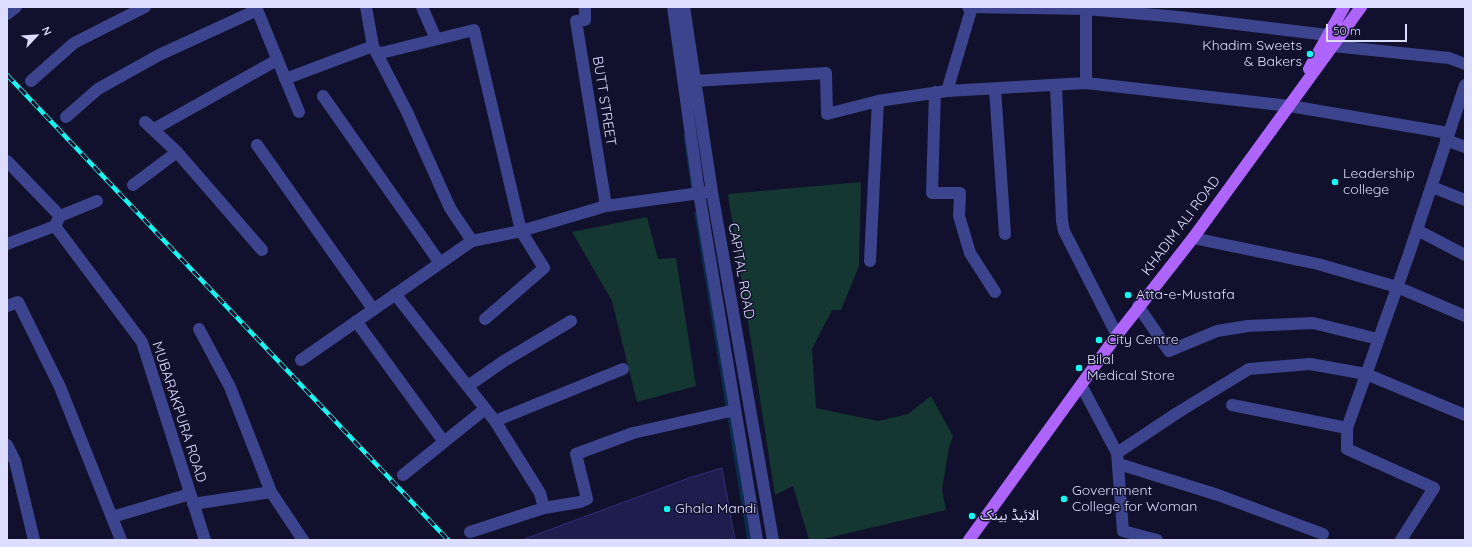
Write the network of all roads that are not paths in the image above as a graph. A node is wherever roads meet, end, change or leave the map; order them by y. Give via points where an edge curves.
1 (16, 7) edge
2 (145, 7) edge
3 (366, 7) edge
4 (422, 7) edge
5 (585, 7) edge
6 (685, 7) edge
7 (968, 7) edge
8 (972, 7) edge
9 (1344, 7) edge
10 (1361, 7) edge
11 (257, 8) edge
12 (1086, 8) edge
13 (1179, 12) edge
14 (7, 14) edge
15 (1327, 35) junction
16 (436, 39) junction
17 (1333, 46) junction
18 (375, 50) junction
19 (277, 60) junction
20 (1465, 64) edge
21 (285, 79) junction
22 (31, 81) dead end
23 (695, 81) junction
24 (1086, 83) junction
25 (1465, 85) edge
26 (1056, 86) junction
27 (995, 89) junction
28 (941, 91) junction
29 (323, 96) dead end
30 (878, 101) junction
31 (1290, 106) junction
32 (299, 112) dead end
33 (66, 117) dead end
34 (1447, 136) junction
35 (257, 145) dead end
36 (1465, 147) edge
37 (177, 152) junction
38 (7, 161) edge
39 (133, 185) dead end
40 (1432, 187) junction
41 (712, 192) junction
42 (699, 193) junction
43 (1465, 200) edge
44 (98, 201) dead end
45 (606, 206) junction
46 (58, 221) junction
47 (1417, 230) junction
48 (521, 231) junction
49 (1005, 234) dead end
50 (1192, 238) junction
51 (472, 241) junction
52 (7, 244) edge
53 (262, 250) dead end
54 (1465, 255) edge
55 (870, 261) dead end
56 (440, 263) junction
57 (1397, 287) junction
58 (994, 292) dead end
59 (395, 294) junction
60 (7, 306) edge
61 (1138, 306) junction
62 (373, 309) junction
63 (1465, 316) edge
64 (485, 318) dead end
65 (356, 321) junction
66 (571, 321) dead end
67 (199, 329) dead end
68 (1117, 335) junction
69 (1378, 339) junction
70 (301, 360) dead end
71 (623, 369) dead end
72 (1366, 374) junction
73 (1081, 385) junction
74 (468, 386) junction
75 (1232, 406) dead end
76 (485, 409) junction
77 (735, 410) junction
78 (1465, 415) edge
79 (495, 421) junction
80 (1347, 428) junction
81 (444, 442) junction
82 (8, 450) edge
83 (1118, 458) junction
84 (403, 475) dead end
85 (271, 492) junction
86 (191, 499) junction
87 (544, 508) junction
88 (112, 517) junction
89 (470, 532) dead end
90 (1323, 534) dead end
91 (34, 540) edge
92 (121, 540) edge
93 (205, 540) edge
94 (303, 540) edge
95 (757, 540) edge
96 (773, 540) edge
97 (969, 540) edge
98 (1158, 540) edge
99 (1401, 540) edge

1 - 14 street
2 - 22 street via 74,43
3 - 18 street
4 - 16 street
5 - 45 street, BUTT STREET via 585,20 576,21
6 - 23 street, CAPITAL ROAD
6 - 42 street
7 - 8 street
8 - 12 street
8 - 28 street
9 - 15 main road, KHADIM ALI ROAD
10 - 17 main road, KHADIM ALI ROAD
11 - 19 street
11 - 33 street via 159,55 98,89
12 - 13 street
12 - 24 street
13 - 15 street
15 - 31 main road, KHADIM ALI ROAD
16 - 18 street
16 - 48 street via 474,30
17 - 20 street via 1449,58
17 - 31 main road, KHADIM ALI ROAD
18 - 21 street
18 - 51 street via 407,112 450,208
19 - 21 street
19 - 37 street via 150,125
21 - 32 street
23 - 30 street via 826,73 827,114
23 - 41 street, CAPITAL ROAD
24 - 26 street
24 - 31 street
25 - 34 street
26 - 27 street
26 - 68 street via 1064,231
27 - 28 street
27 - 49 street
28 - 30 street
28 - 58 street via 932,193 960,193 959,216 970,254
29 - 56 street
30 - 55 street
31 - 34 street
31 - 50 main road, KHADIM ALI ROAD
34 - 36 street
34 - 40 street
35 - 62 street
37 - 39 street
37 - 53 street
38 - 46 street, MUBARAKPURA ROAD
40 - 43 street
40 - 47 street
41 - 42 street
41 - 96 street, CAPITAL ROAD
42 - 45 street
42 - 77 street
44 - 46 street
45 - 48 street
46 - 52 street
46 - 86 street, MUBARAKPURA ROAD via 142,342
47 - 54 street
47 - 57 street
48 - 51 street
48 - 64 street via 544,268
50 - 57 street via 1318,264
50 - 61 main road, KHADIM ALI ROAD
51 - 56 street
56 - 59 street
57 - 63 street
57 - 69 street
59 - 62 street
59 - 74 street
60 - 88 street via 18,302 60,387
61 - 68 main road, KHADIM ALI ROAD
61 - 69 street via 1170,351 1217,331 1248,326 1313,323
62 - 65 street
65 - 70 street
65 - 81 street
66 - 74 street
67 - 85 street via 230,387
68 - 73 main road, KHADIM ALI ROAD
69 - 72 street
71 - 79 street
72 - 78 street
72 - 80 street
72 - 83 street via 1310,364 1249,369 1177,413
73 - 83 street
73 - 97 main road, KHADIM ALI ROAD
74 - 76 street
75 - 80 street
76 - 79 street
76 - 81 street
77 - 87 street via 633,433 576,454 586,499
77 - 95 street
79 - 87 street via 540,494
80 - 99 street via 1347,449 1434,488
81 - 84 street
82 - 91 street via 15,461
83 - 90 street
83 - 98 street via 1123,531
85 - 86 street
85 - 94 street
86 - 88 street
86 - 93 street, MUBARAKPURA ROAD
87 - 89 street
88 - 92 street

